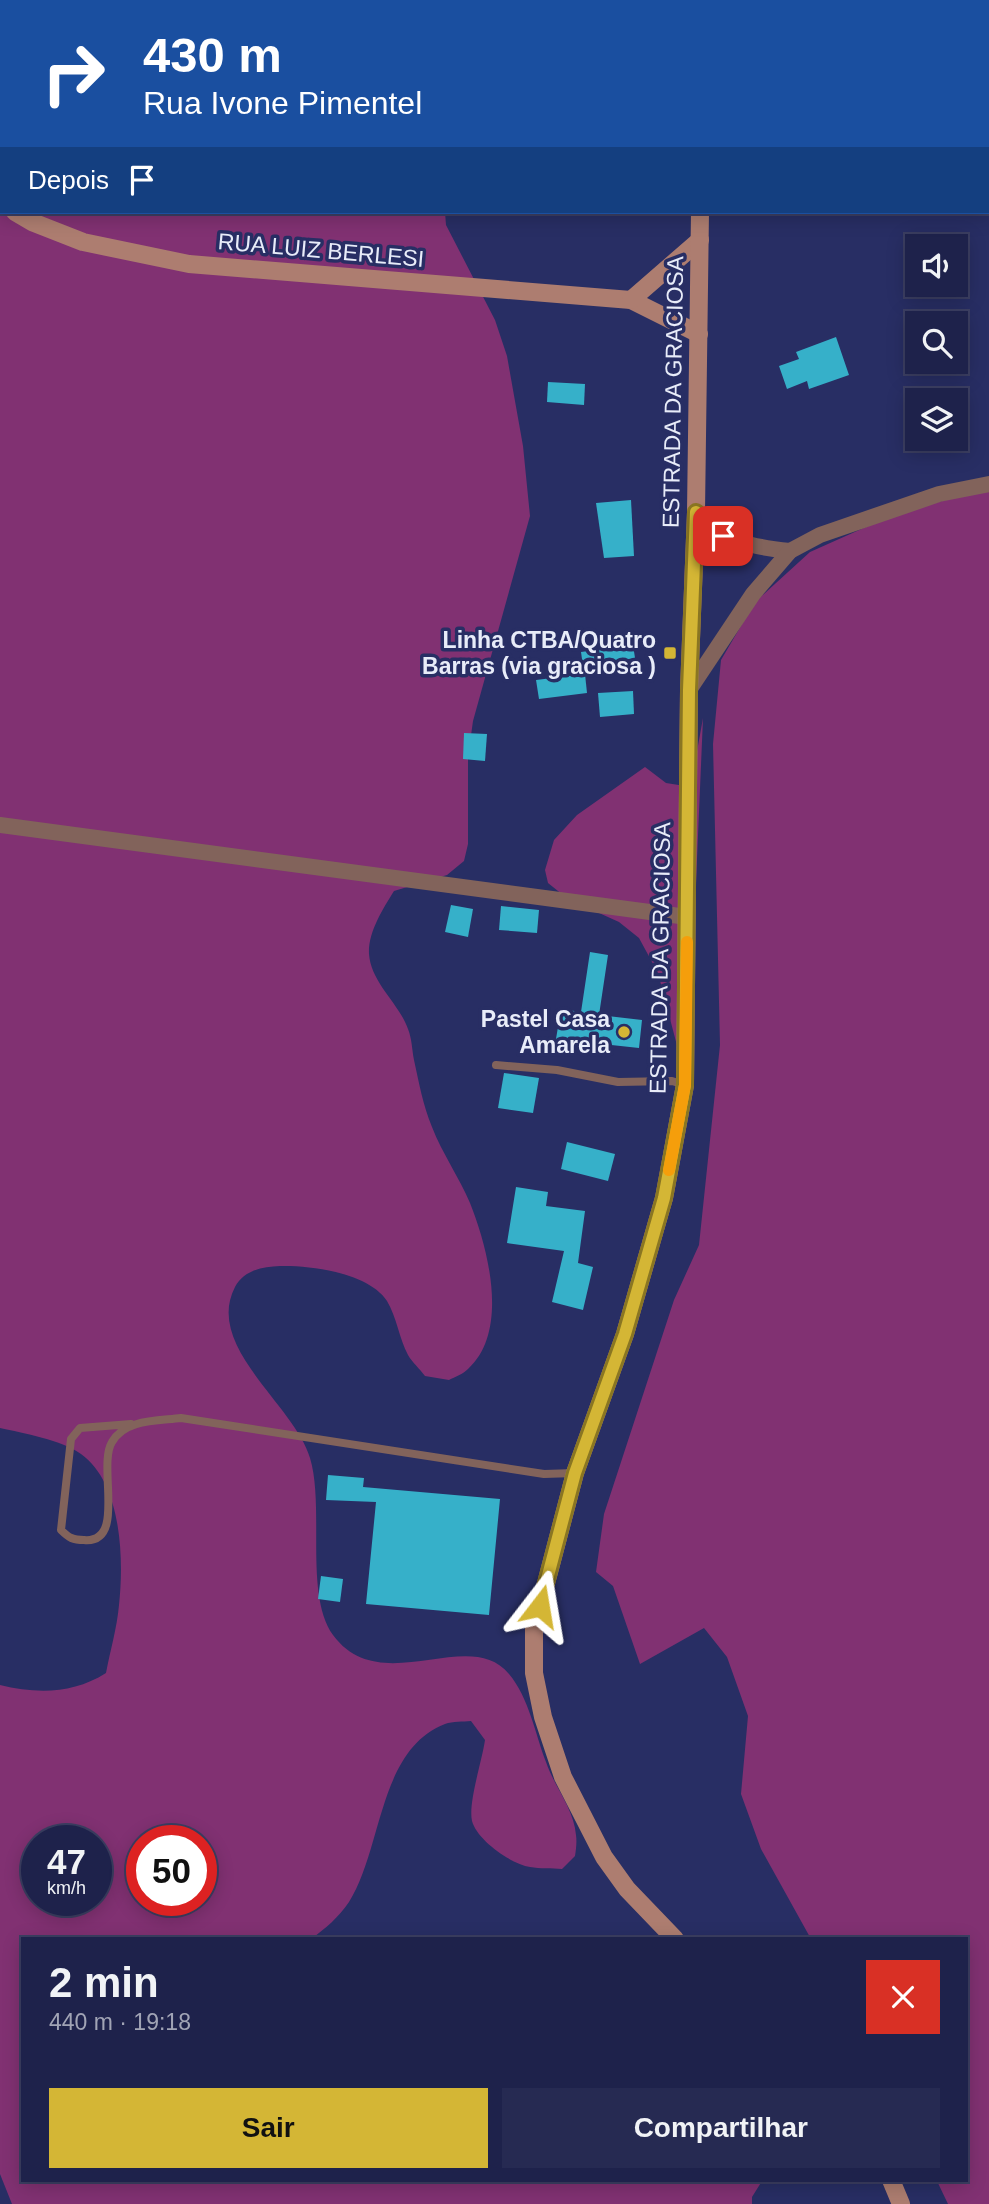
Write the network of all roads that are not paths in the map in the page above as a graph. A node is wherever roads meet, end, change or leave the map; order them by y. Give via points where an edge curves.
1 (18, 214) edge
2 (700, 214) edge
3 (700, 240) junction
4 (631, 300) junction
5 (699, 334) junction
6 (989, 484) edge
7 (696, 512) junction
8 (790, 551) junction
9 (689, 690) junction
10 (0, 825) edge
11 (687, 917) junction
12 (496, 1065) dead end
13 (685, 1085) junction
14 (131, 1424) junction
15 (575, 1473) junction
16 (673, 1937) edge
17 (892, 2182) edge
18 (901, 2204) edge

1 - 4 main road, RUA LUIZ BERLESI via 83,242 189,264
2 - 3 main road, ESTRADA DA GRACIOSA
3 - 4 main road
3 - 5 main road, ESTRADA DA GRACIOSA
4 - 5 main road, RUA LUIZ BERLESI
5 - 7 main road, ESTRADA DA GRACIOSA
6 - 8 street via 939,494 820,535
7 - 8 street via 723,536
7 - 9 main road, ESTRADA DA GRACIOSA
8 - 9 street via 753,594
9 - 11 main road, ESTRADA DA GRACIOSA
10 - 11 street
11 - 13 main road, ESTRADA DA GRACIOSA
12 - 13 lane via 618,1082
13 - 15 main road, ESTRADA DA GRACIOSA via 660,1210 625,1334
14 - 14 lane via 80,1428 71,1439 61,1530 71,1539 91,1541 103,1534 109,1521 106,1464 111,1442
14 - 15 lane via 181,1418 544,1474
15 - 16 main road, ESTRADA DA GRACIOSA via 534,1629 534,1673 543,1717 563,1777 604,1857 627,1889
17 - 18 main road

